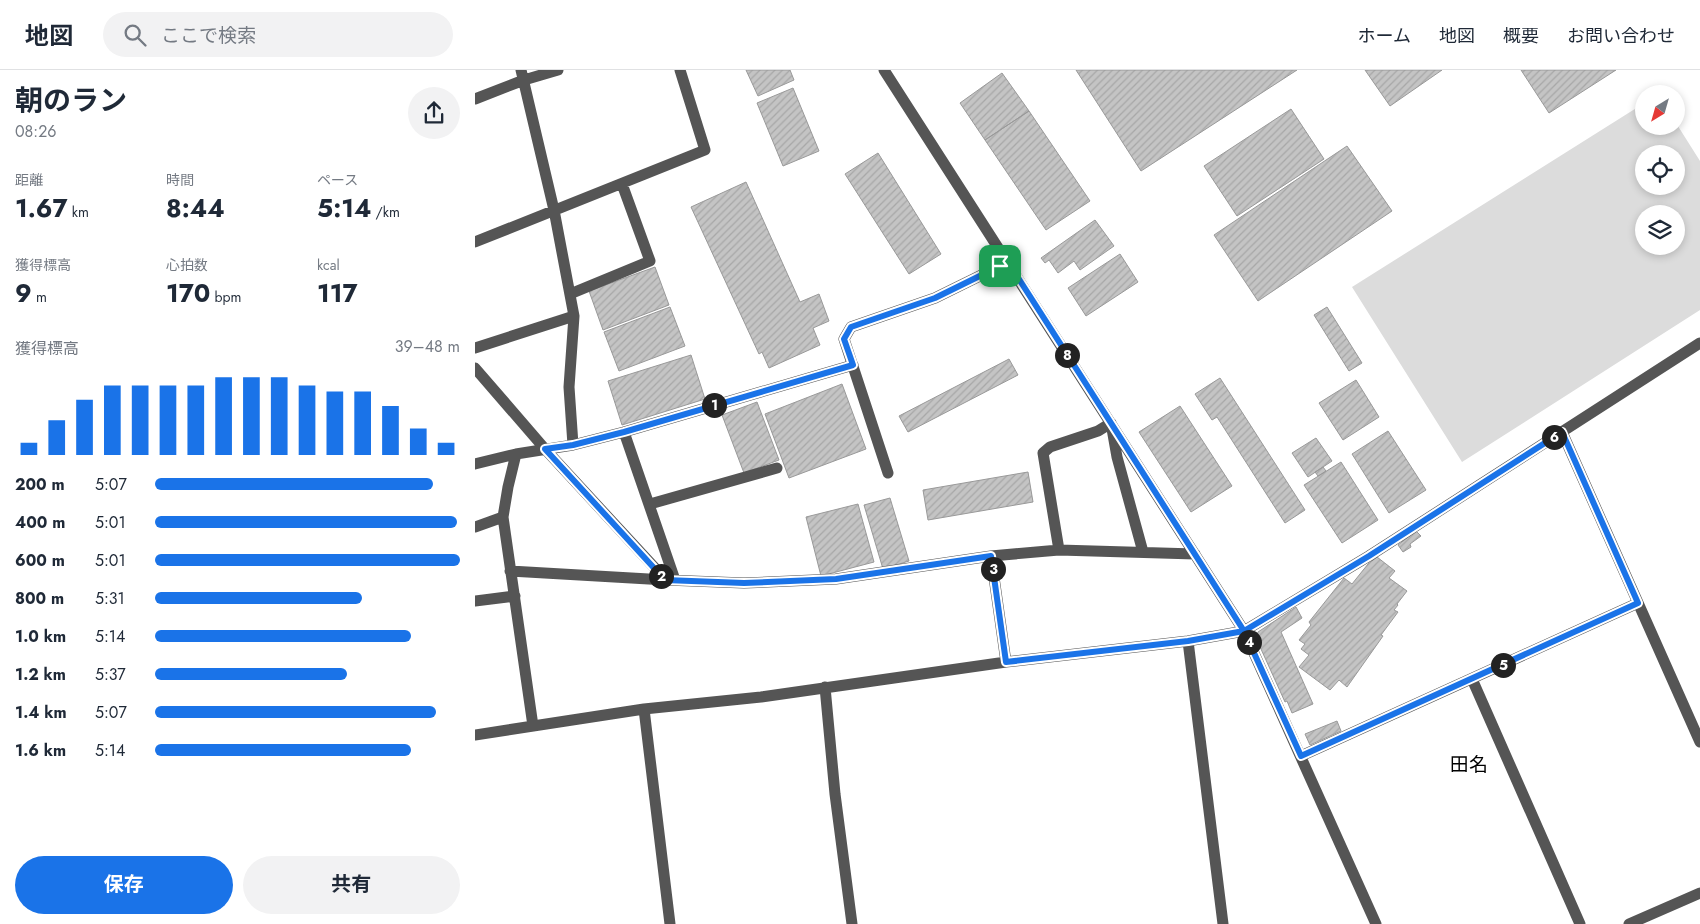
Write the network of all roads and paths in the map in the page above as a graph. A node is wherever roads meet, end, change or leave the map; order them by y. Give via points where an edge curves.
1 (558, 70) edge
2 (680, 70) edge
3 (884, 70) edge
4 (523, 75) edge
5 (475, 99) edge
6 (621, 184) junction
7 (554, 210) junction
8 (475, 242) edge
9 (1008, 262) junction
10 (570, 294) junction
11 (574, 316) junction
12 (1700, 343) edge
13 (475, 348) edge
14 (853, 365) junction
15 (475, 368) edge
16 (1111, 423) junction
17 (624, 432) junction
18 (1562, 432) junction
19 (573, 445) junction
20 (545, 449) junction
21 (516, 454) junction
22 (475, 464) edge
23 (777, 468) dead end
24 (888, 473) dead end
25 (650, 504) junction
26 (503, 517) junction
27 (475, 527) edge
28 (1059, 550) junction
29 (1143, 552) junction
30 (1195, 554) junction
31 (991, 556) junction
32 (510, 571) junction
33 (670, 580) junction
34 (515, 596) junction
35 (475, 601) edge
36 (1638, 603) junction
37 (1244, 631) junction
38 (1188, 641) junction
39 (1006, 662) junction
40 (1471, 679) junction
41 (825, 687) junction
42 (643, 709) junction
43 (533, 726) junction
44 (475, 735) edge
45 (1700, 742) edge
46 (1301, 756) junction
47 (1700, 893) edge
48 (670, 924) edge
49 (852, 924) edge
50 (1223, 924) edge
51 (1376, 924) edge
52 (1580, 924) edge
53 (1629, 924) edge

1 - 4 street
2 - 6 street via 705,150
3 - 9 street
4 - 5 street
4 - 7 street
6 - 7 street
6 - 10 street via 650,261
7 - 8 street
7 - 10 street
9 - 14 street via 935,298 851,327 844,339
9 - 16 street
10 - 11 street
11 - 13 street
11 - 19 street via 569,387
12 - 18 street
14 - 17 street
14 - 24 street
15 - 20 street
16 - 28 street via 1098,431 1050,447 1043,453
16 - 29 street
16 - 30 street
17 - 19 street
17 - 25 street
18 - 36 street
18 - 37 street via 1369,556
19 - 20 street
20 - 21 street
20 - 33 street
21 - 22 street
21 - 26 street
23 - 25 street
25 - 33 street
26 - 27 street
26 - 32 street
28 - 29 street
28 - 31 street
29 - 30 street
30 - 37 street
31 - 33 street via 836,579 744,583
31 - 39 street
32 - 33 street
32 - 34 street
34 - 35 street
34 - 43 street
36 - 40 street
36 - 45 street
37 - 38 street
37 - 46 street
38 - 39 street
38 - 50 street
39 - 41 street
40 - 46 street
40 - 52 street
41 - 42 street
41 - 49 street
42 - 43 street
42 - 48 street
43 - 44 street
46 - 51 street
47 - 53 street

